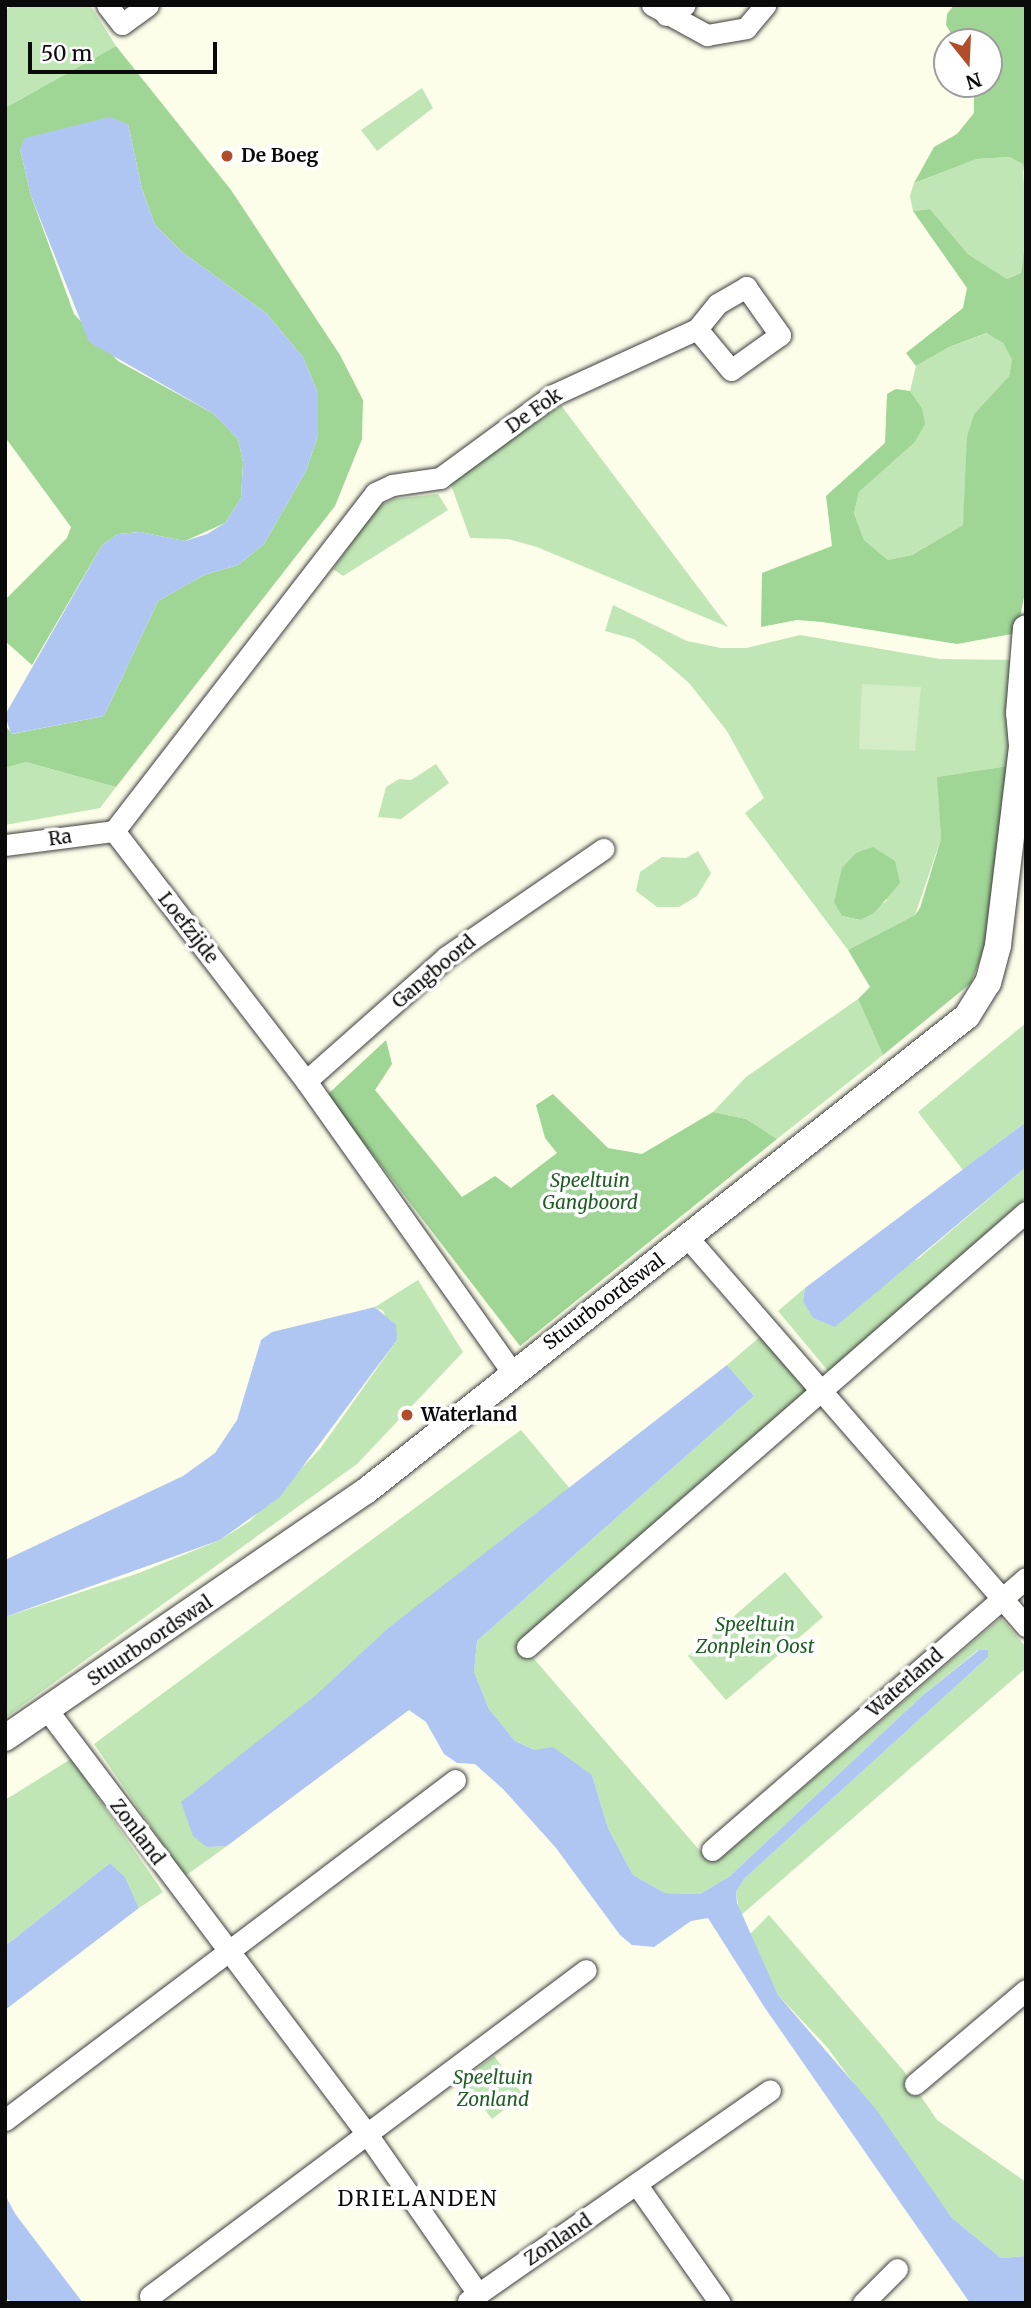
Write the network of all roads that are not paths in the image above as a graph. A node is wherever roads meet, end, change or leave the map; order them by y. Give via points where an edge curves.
1 (107, 5) edge
2 (148, 5) edge
3 (765, 5) edge
4 (668, 8) edge
5 (696, 329) dead end
6 (1026, 628) edge
7 (1024, 741) edge
8 (114, 831) junction
9 (5, 845) edge
10 (603, 849) dead end
11 (306, 1081) junction
12 (1026, 1212) edge
13 (688, 1237) junction
14 (512, 1372) junction
15 (820, 1390) junction
16 (1026, 1578) edge
17 (1002, 1598) junction
18 (1026, 1626) edge
19 (527, 1647) dead end
20 (48, 1711) junction
21 (5, 1738) edge
22 (455, 1780) dead end
23 (712, 1850) dead end
24 (227, 1952) junction
25 (586, 1969) dead end
26 (1026, 1990) edge
27 (915, 2084) dead end
28 (770, 2090) dead end
29 (5, 2120) edge
30 (367, 2134) junction
31 (637, 2185) junction
32 (897, 2269) dead end
33 (150, 2296) dead end
34 (472, 2299) edge
35 (720, 2303) edge
36 (863, 2303) edge

1 - 2 street via 122,24
3 - 4 street via 746,28 707,35
5 - 8 street, De Fok via 553,395 440,478 392,485 375,493
6 - 7 street, Stuurboordswal via 1019,713
7 - 13 street, Stuurboordswal via 998,946 979,1000 943,1036
8 - 9 street, Ra
8 - 11 street, Loefzijde
10 - 11 street, Gangboord via 446,957
11 - 14 street, Loefzijde
12 - 15 street
13 - 14 street, Stuurboordswal
13 - 15 street
14 - 20 street, Stuurboordswal via 313,1530
15 - 17 street
15 - 19 street
16 - 17 street, Waterland
17 - 18 street
17 - 23 street, Waterland
20 - 21 street, Stuurboordswal
20 - 24 street, Zonland
22 - 24 street
24 - 29 street
24 - 30 street, Zonland
25 - 30 street
26 - 27 street
28 - 31 street, Zonland
30 - 33 street
30 - 34 street, Zonland
31 - 34 street, Zonland
31 - 35 street
32 - 36 street

